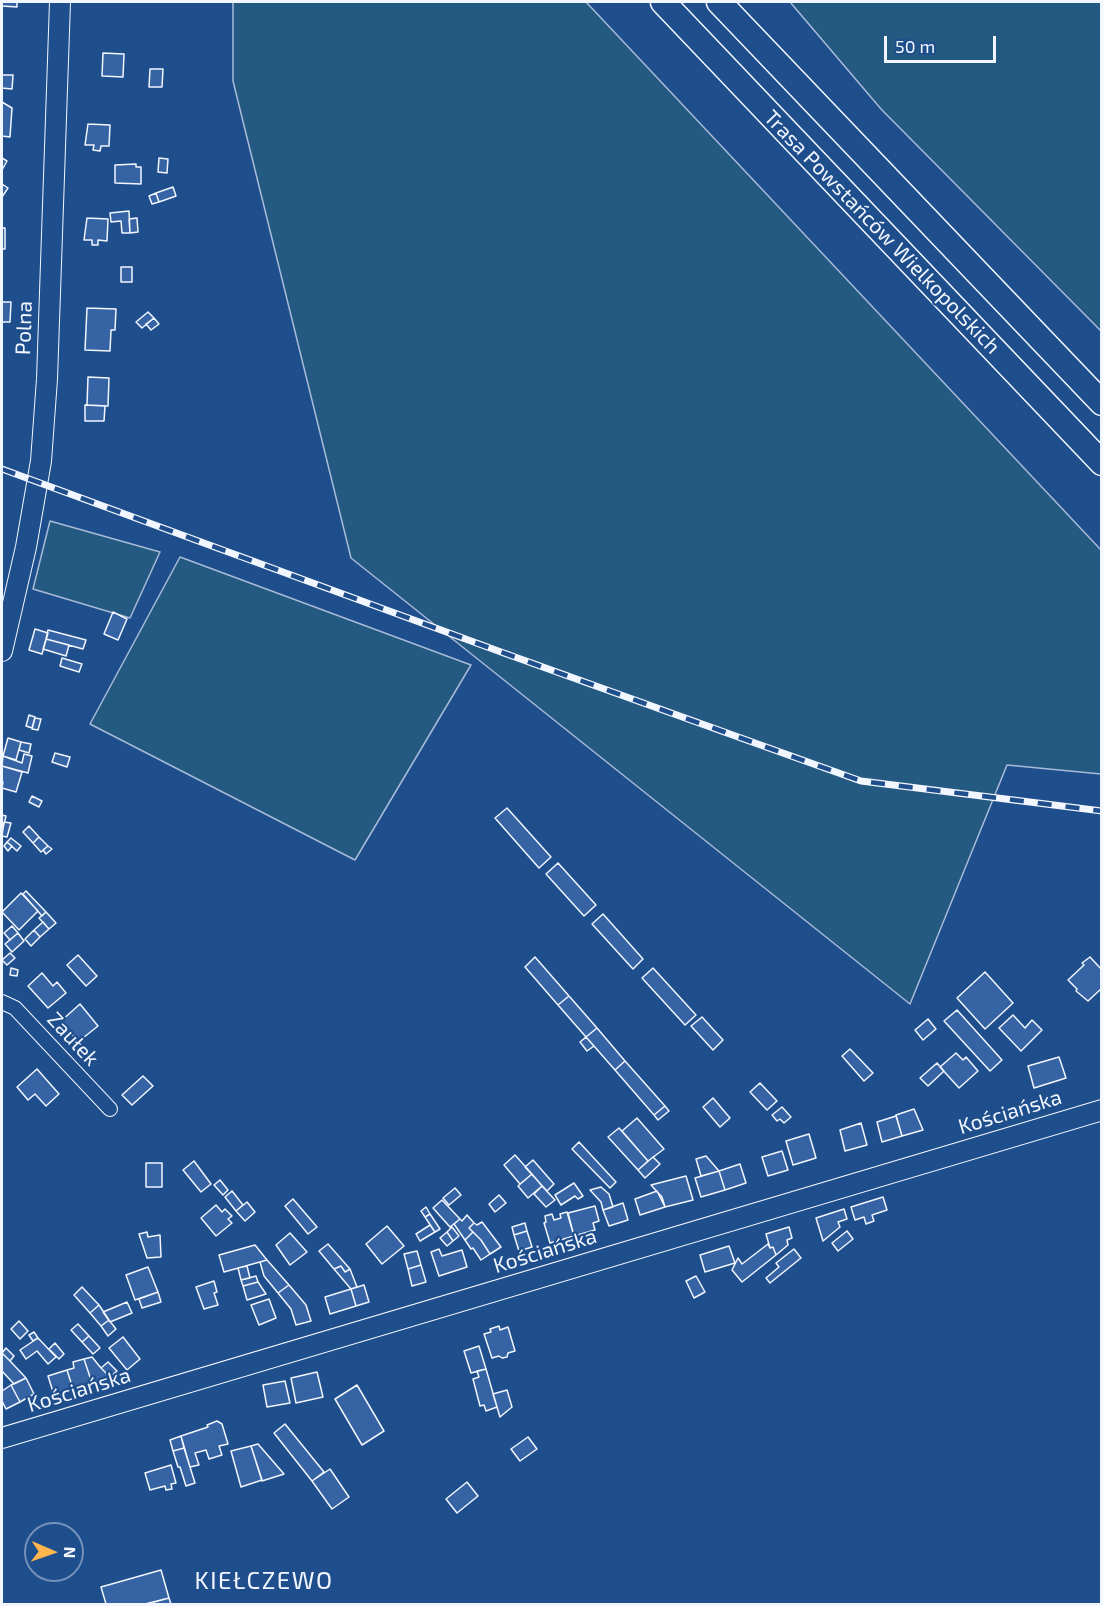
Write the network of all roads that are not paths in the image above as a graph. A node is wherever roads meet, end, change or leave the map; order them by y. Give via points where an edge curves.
1 (60, 2) edge
2 (663, 2) edge
3 (718, 2) edge
4 (1101, 403) edge
5 (1101, 463) edge
6 (2, 651) edge
7 (2, 1002) edge
8 (110, 1109) dead end
9 (1101, 1110) edge
10 (2, 1438) edge

1 - 6 street, Polna via 41,461
2 - 5 highway, Trasa Powstańców Wielkopolskich
3 - 4 highway, Trasa Powstańców Wielkopolskich
7 - 8 street, Zaułek via 15,1008
9 - 10 street, Kościańska

